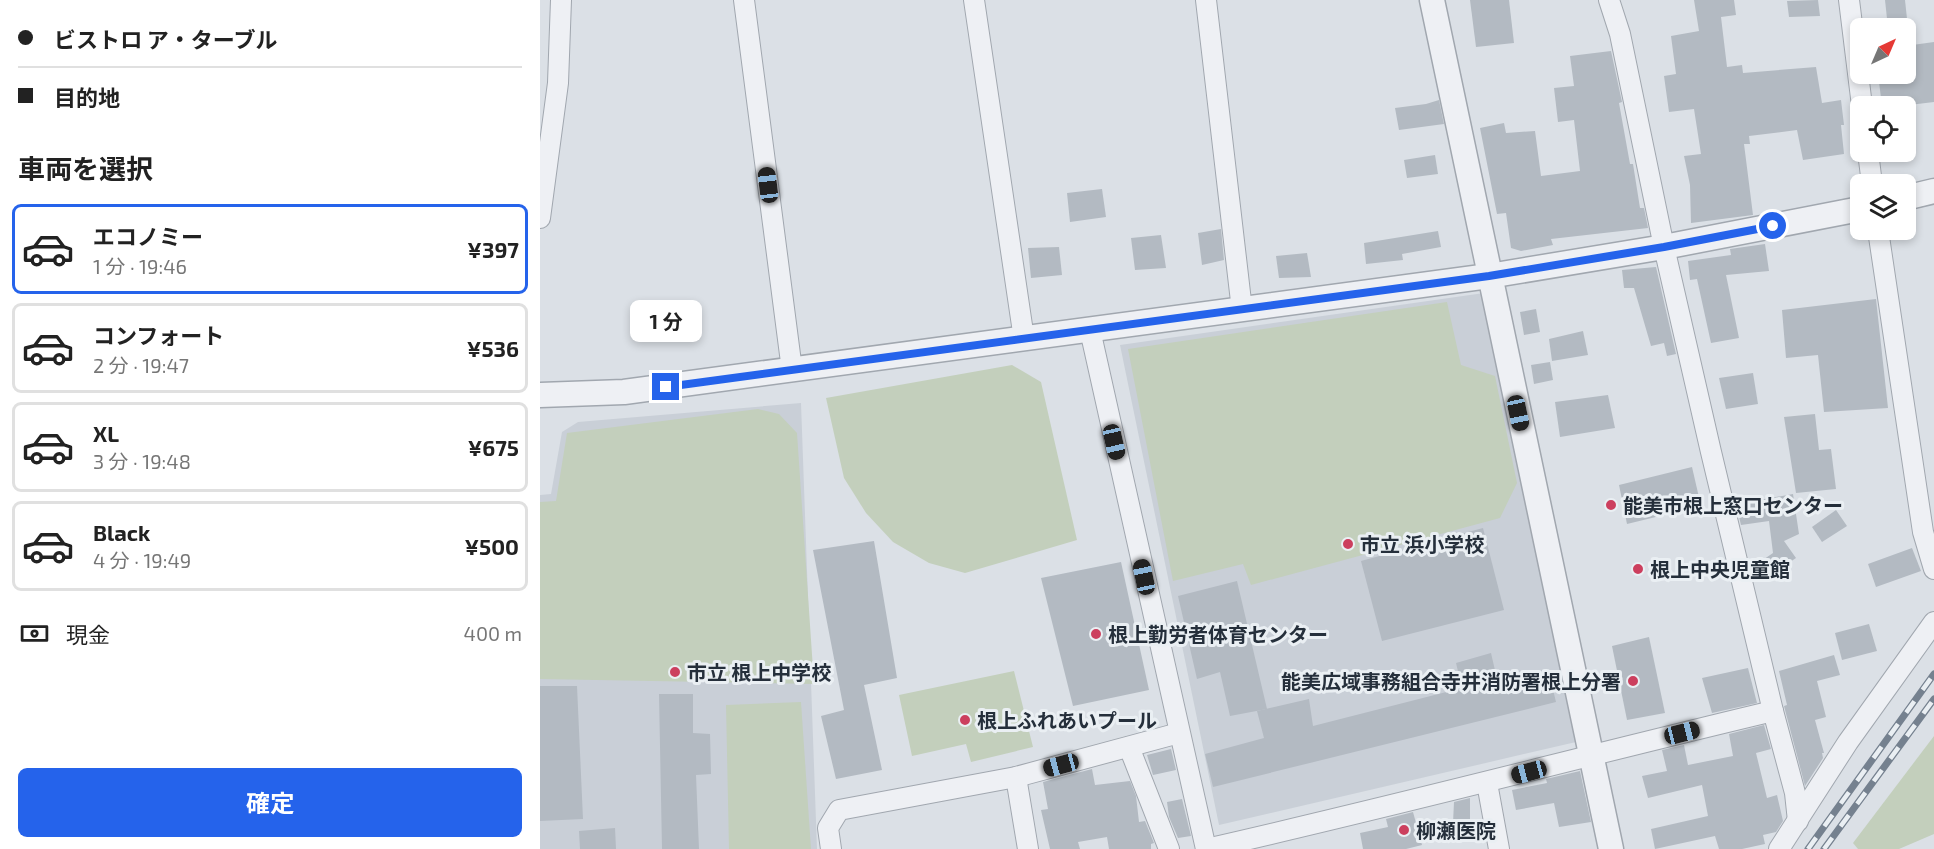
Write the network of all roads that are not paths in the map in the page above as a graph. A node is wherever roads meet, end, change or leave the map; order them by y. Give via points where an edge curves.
1 (561, 0) edge
2 (744, 0) edge
3 (974, 0) edge
4 (1206, 0) edge
5 (1432, 0) edge
6 (1609, 0) edge
7 (1849, 0) edge
8 (1861, 96) edge
9 (1934, 190) edge
10 (1916, 195) edge
11 (1850, 210) edge
12 (540, 218) edge
13 (1879, 240) edge
14 (1664, 247) junction
15 (1489, 276) junction
16 (1242, 309) junction
17 (1090, 330) junction
18 (1024, 339) junction
19 (792, 370) junction
20 (540, 394) edge
21 (1934, 569) edge
22 (1934, 622) edge
23 (1773, 711) junction
24 (1179, 733) junction
25 (1129, 747) junction
26 (1592, 755) junction
27 (1016, 777) junction
28 (1487, 783) junction
29 (1798, 821) junction
30 (831, 849) edge
31 (1028, 849) edge
32 (1169, 849) edge
33 (1206, 849) edge
34 (1499, 849) edge
35 (1611, 849) edge
36 (1779, 849) edge

1 - 12 street via 558,83
2 - 19 street
3 - 18 street
4 - 16 street
5 - 15 street
6 - 14 street via 1620,34
7 - 8 street
9 - 10 street
11 - 14 street
13 - 21 street via 1923,532
14 - 15 street
14 - 23 street
15 - 16 street
15 - 26 street
16 - 17 street
17 - 18 street
17 - 24 street
18 - 19 street
19 - 20 street via 624,392
22 - 29 street via 1848,742
23 - 26 street
23 - 29 street via 1795,793
24 - 25 street
24 - 33 street
25 - 27 street
25 - 32 street
26 - 28 street
26 - 35 street
27 - 30 street via 839,810 828,828
27 - 31 street
28 - 33 street
28 - 34 street
29 - 36 street

